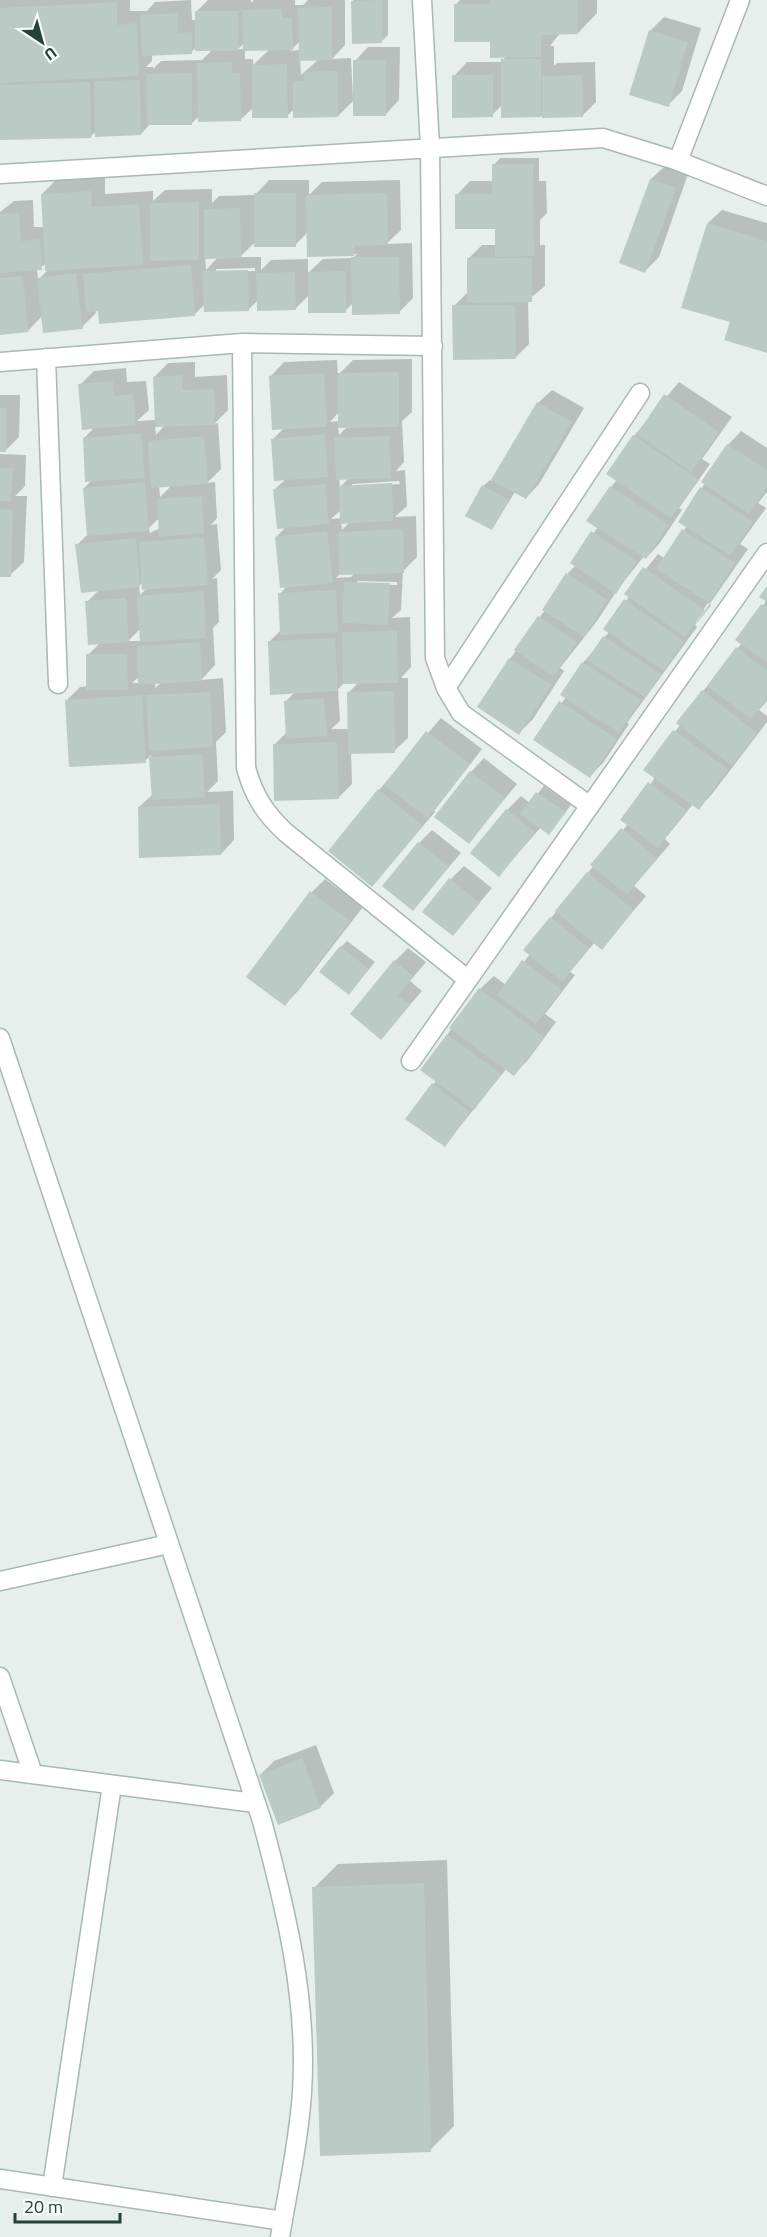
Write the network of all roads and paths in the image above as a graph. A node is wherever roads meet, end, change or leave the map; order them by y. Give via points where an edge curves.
1 (422, 0) edge
2 (740, 0) edge
3 (430, 147) junction
4 (678, 161) junction
5 (0, 174) edge
6 (767, 196) edge
7 (242, 343) junction
8 (433, 346) junction
9 (46, 358) junction
10 (0, 362) edge
11 (640, 393) dead end
12 (767, 552) edge
13 (58, 684) dead end
14 (446, 688) junction
15 (590, 806) junction
16 (467, 979) junction
17 (0, 1038) edge
18 (411, 1061) dead end
19 (169, 1544) junction
20 (0, 1581) edge
21 (0, 1677) edge
22 (0, 1770) edge
23 (33, 1774) junction
24 (112, 1785) junction
25 (255, 1803) junction
26 (0, 2179) edge
27 (52, 2187) junction
28 (281, 2229) edge

1 - 3 street
2 - 4 street
3 - 4 street via 611,140
3 - 5 street
3 - 8 street
4 - 6 street
7 - 8 street
7 - 9 street
7 - 16 street via 246,768 254,793 265,813 285,832
8 - 14 street via 435,658
9 - 10 street
9 - 13 street
11 - 14 street
12 - 15 street
14 - 15 street via 461,713
15 - 16 street
16 - 18 street
17 - 19 street
19 - 20 street
19 - 25 street
21 - 23 street
22 - 23 street
23 - 24 street
24 - 25 street
24 - 27 street
25 - 28 street via 282,1897 302,2027 302,2092
26 - 27 street
27 - 28 street

